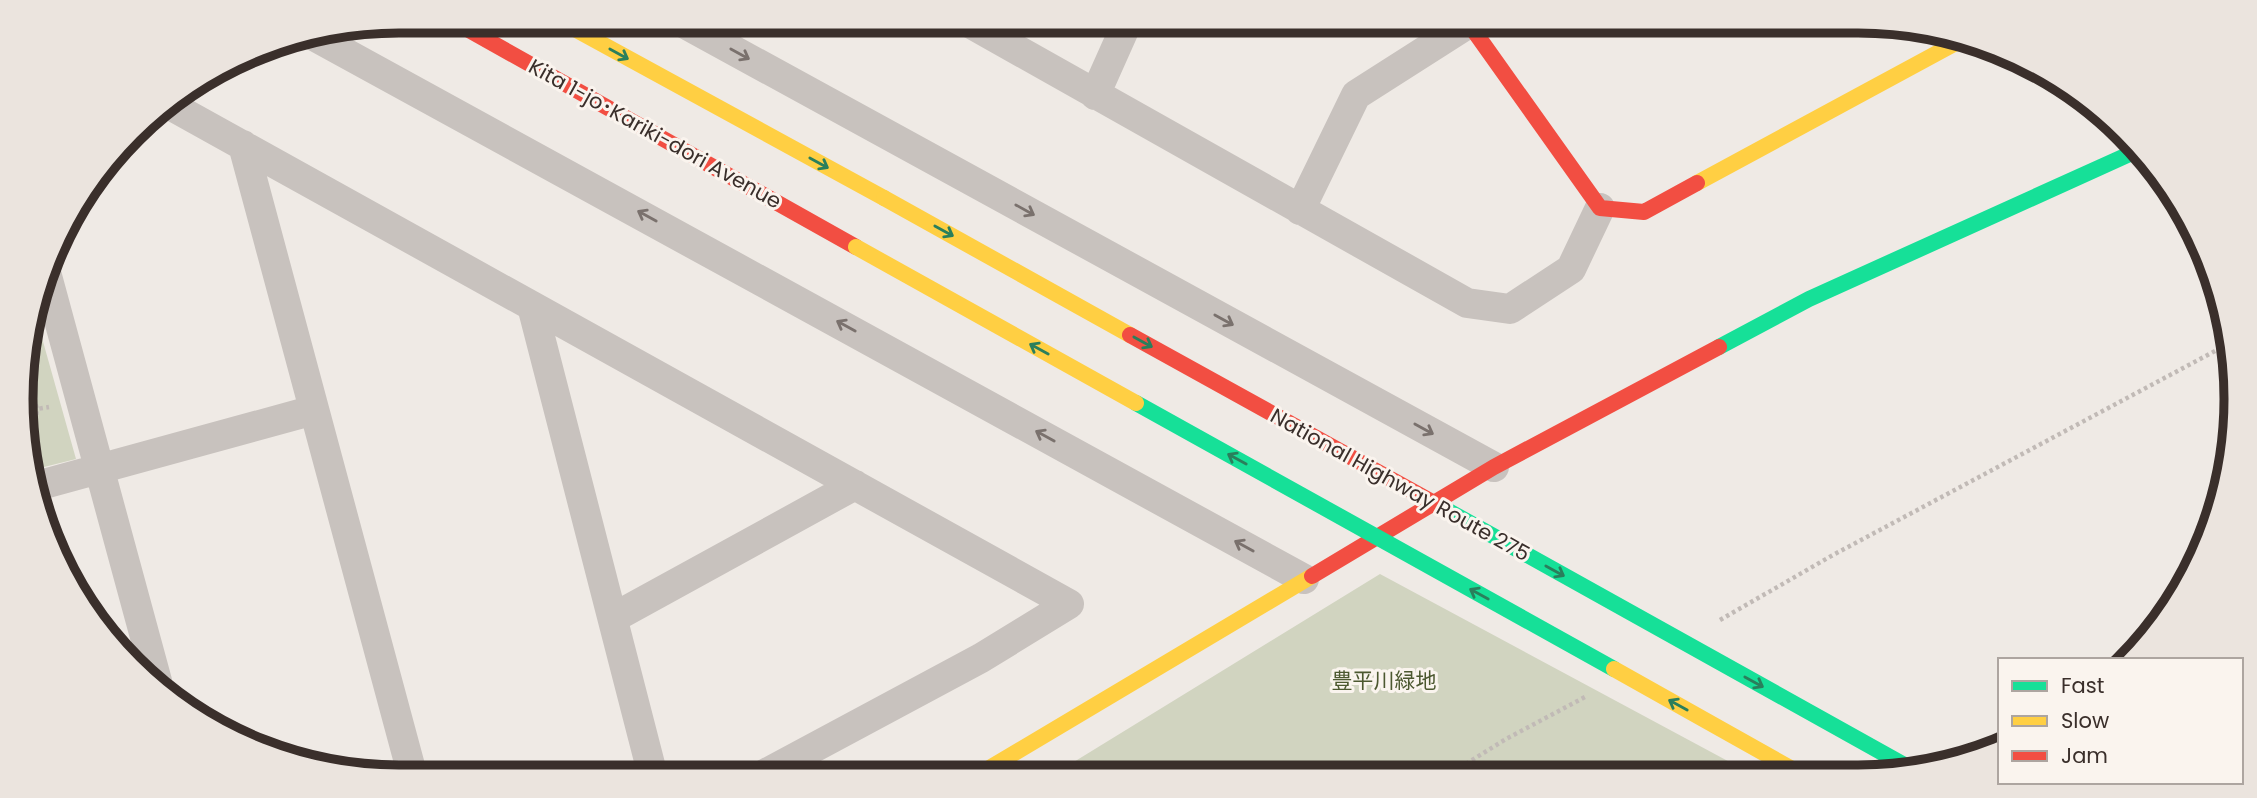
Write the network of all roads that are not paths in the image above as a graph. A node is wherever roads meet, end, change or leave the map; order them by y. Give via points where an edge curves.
1 (474, 33) edge
2 (581, 33) edge
3 (702, 33) edge
4 (987, 33) edge
5 (1123, 33) edge
6 (1452, 33) edge
7 (1477, 33) edge
8 (324, 41) edge
9 (1951, 46) edge
10 (1095, 95) junction
11 (177, 109) edge
12 (243, 145) junction
13 (2129, 154) edge
14 (1600, 208) junction
15 (1300, 210) junction
16 (51, 289) edge
17 (532, 306) junction
18 (314, 410) junction
19 (1494, 467) junction
20 (99, 468) junction
21 (43, 484) edge
22 (855, 485) junction
23 (1304, 579) junction
24 (613, 618) junction
25 (154, 671) edge
26 (1900, 763) edge
27 (410, 765) edge
28 (650, 765) edge
29 (782, 765) edge
30 (994, 765) edge
31 (1785, 765) edge

31 -> 1 main road, Kita 1-jo･Kariki-dori Avenue, bridge
2 -> 26 main road, National Highway Route 275, bridge
3 -> 19 street
4 - 10 street
5 - 10 street
6 - 15 street via 1356,95
7 - 14 main road
23 -> 8 street
9 - 14 main road via 1644,212
10 - 15 street
11 - 12 street
12 - 17 street
12 - 18 street
13 - 19 main road via 1809,299
14 - 15 street via 1571,269 1510,310 1467,303
16 - 20 street
17 - 22 street
17 - 24 street
18 - 20 street
18 - 27 street
19 - 23 main road
20 - 21 street
20 - 25 street
22 - 24 street
22 - 29 street via 1069,604 981,658
23 - 30 main road
24 - 28 street

